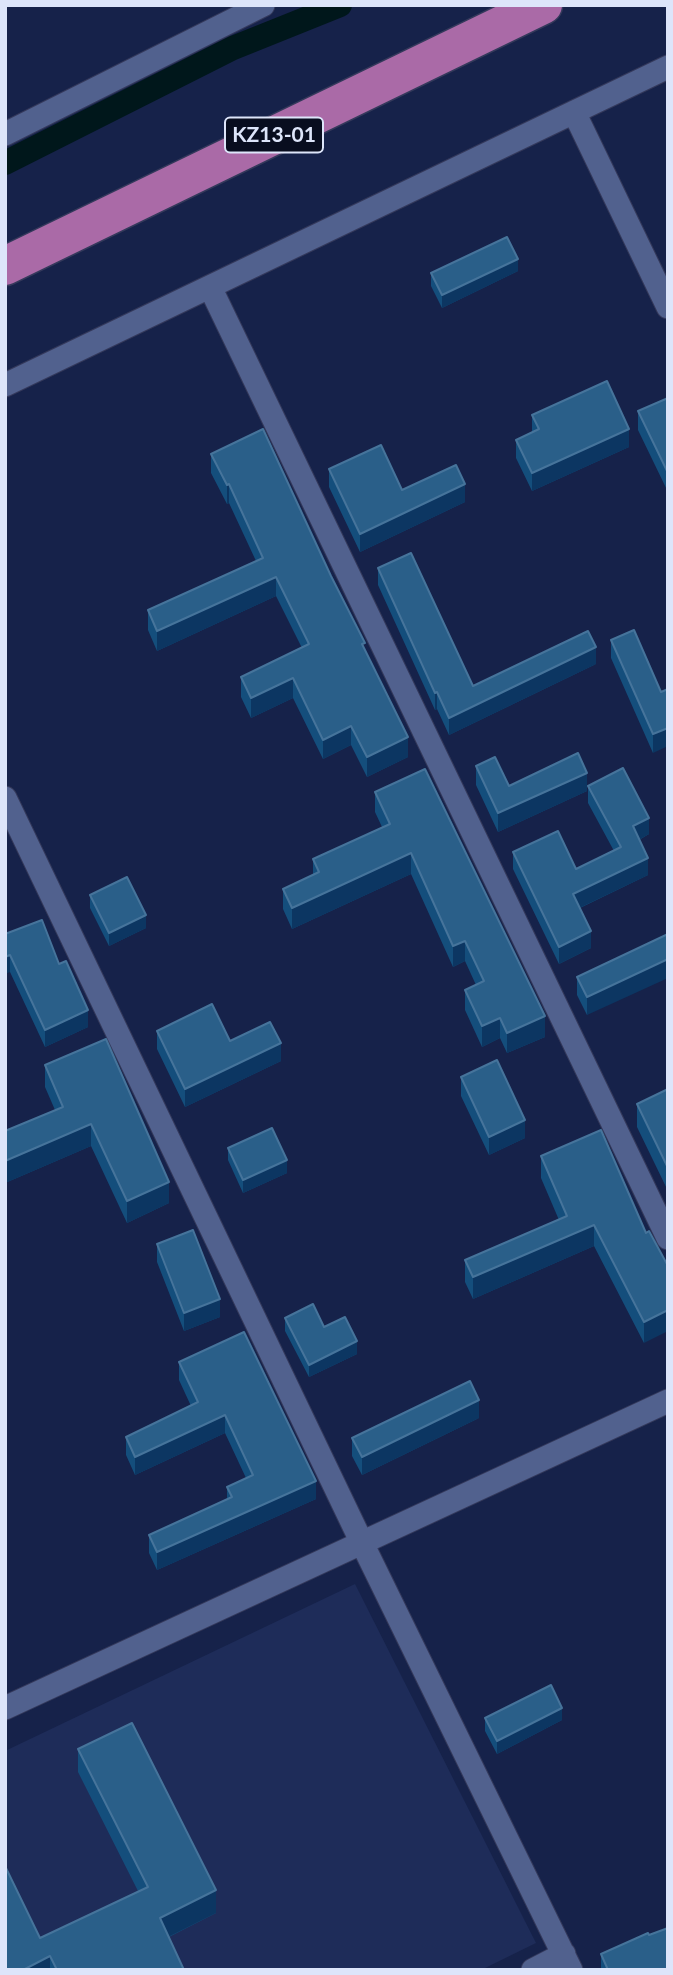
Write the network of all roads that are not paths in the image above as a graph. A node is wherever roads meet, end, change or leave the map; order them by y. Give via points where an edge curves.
1 (263, 5) edge
2 (543, 5) edge
3 (668, 67) edge
4 (573, 112) junction
5 (5, 134) edge
6 (5, 266) edge
7 (210, 287) junction
8 (668, 307) edge
9 (5, 385) edge
10 (5, 798) edge
11 (668, 1238) edge
12 (668, 1401) edge
13 (362, 1543) junction
14 (5, 1708) edge
15 (568, 1962) edge
16 (533, 1970) edge

1 - 5 street
2 - 6 highway, KZ13-01
3 - 4 street
4 - 7 street
4 - 8 street
7 - 9 street
7 - 11 street
10 - 13 street
12 - 13 street
13 - 14 street
13 - 15 street
15 - 16 street

